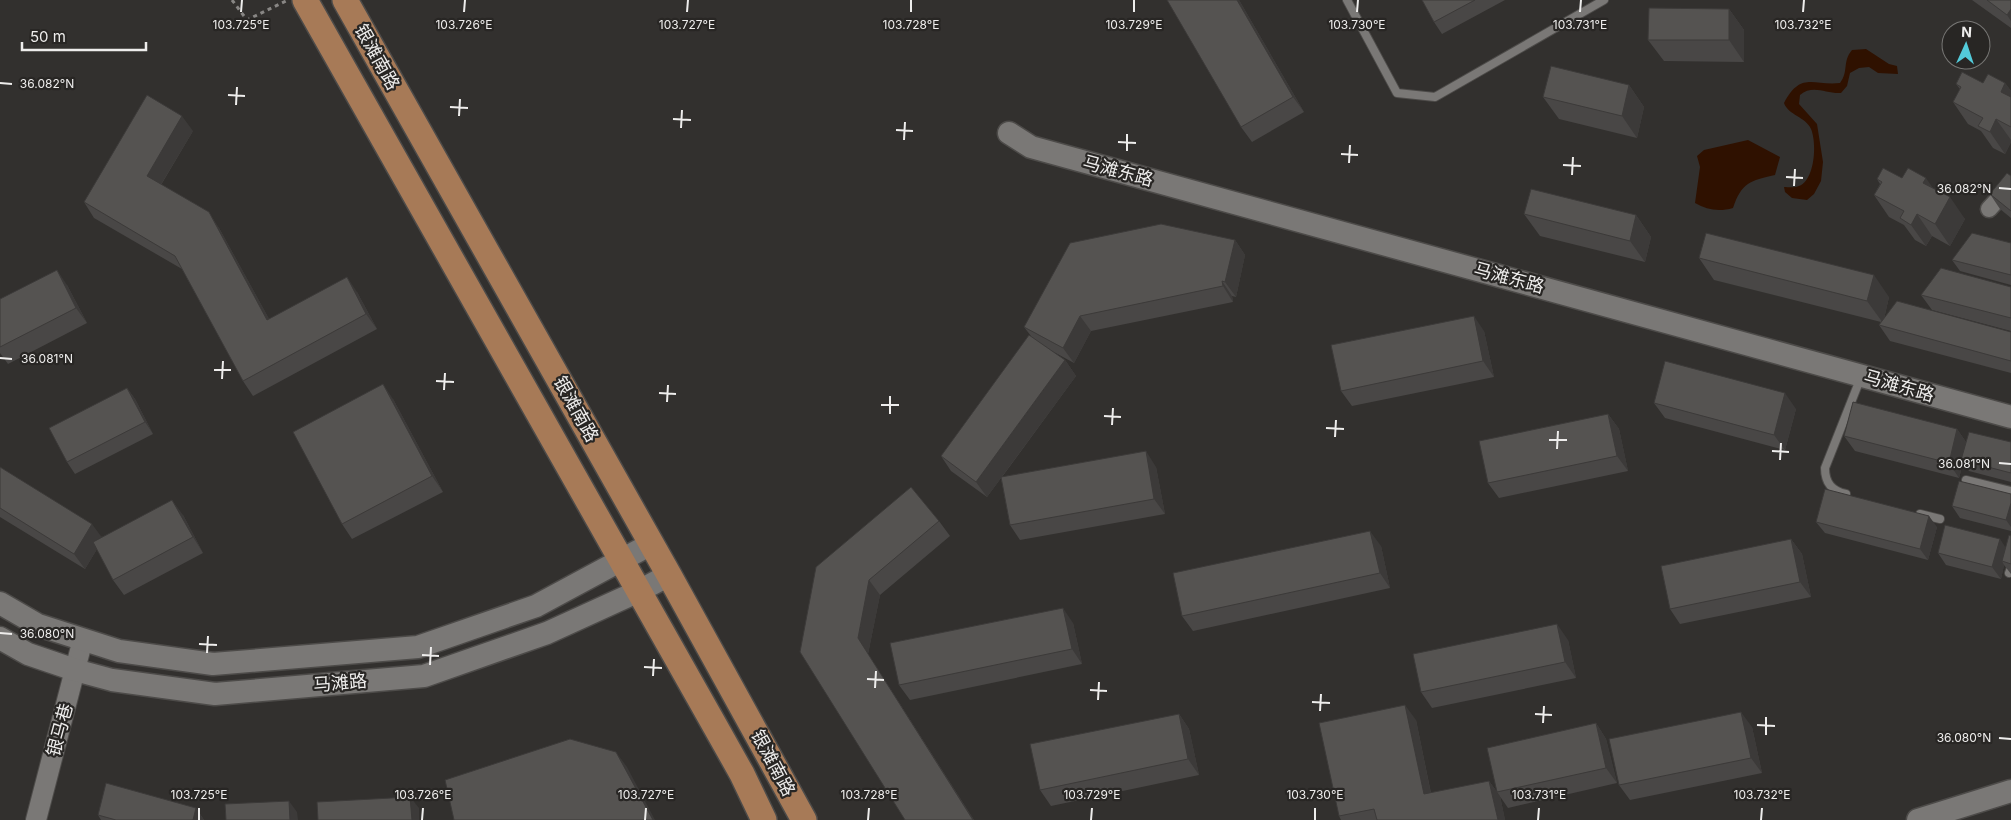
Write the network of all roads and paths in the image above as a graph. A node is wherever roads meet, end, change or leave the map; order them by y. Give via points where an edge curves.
1 (232, 0) edge
2 (289, 0) edge
3 (305, 0) edge
4 (345, 0) edge
5 (1346, 0) edge
6 (1604, 0) edge
7 (1009, 133) dead end
8 (2011, 185) edge
9 (1989, 208) edge
10 (1861, 375) junction
11 (2011, 417) edge
12 (1966, 480) dead end
13 (2011, 491) edge
14 (1854, 497) edge
15 (1911, 512) edge
16 (1940, 519) dead end
17 (651, 544) junction
18 (622, 560) junction
19 (669, 575) junction
20 (639, 591) junction
21 (0, 603) edge
22 (0, 638) edge
23 (83, 639) junction
24 (75, 670) junction
25 (2011, 791) edge
26 (36, 820) edge
27 (764, 820) edge
28 (804, 820) edge
29 (1918, 820) edge

1 - 2 path via 247,20
3 - 18 main road, 银滩南路
4 - 17 main road, 银滩南路
5 - 6 lane via 1397,93 1435,97
7 - 10 main road, 马滩东路 via 1031,146
8 - 9 street
10 - 11 main road, 马滩东路
10 - 14 lane via 1825,468 1827,482 1838,492
12 - 13 lane
15 - 16 lane
17 - 18 main road, 马滩路
17 - 19 main road, 银滩南路
18 - 20 main road, 银滩南路
18 - 23 main road, 马滩路 via 536,606 418,647 213,664 119,651
19 - 20 main road, 马滩路
19 - 28 main road, 银滩南路
20 - 24 main road, 马滩路 via 547,633 424,676 215,694 112,680
20 - 27 main road, 银滩南路 via 742,774
21 - 23 main road, 马滩路 via 38,625
22 - 24 main road, 马滩路 via 28,654
23 - 24 street, 银马巷
24 - 26 street, 银马巷
25 - 29 main road

